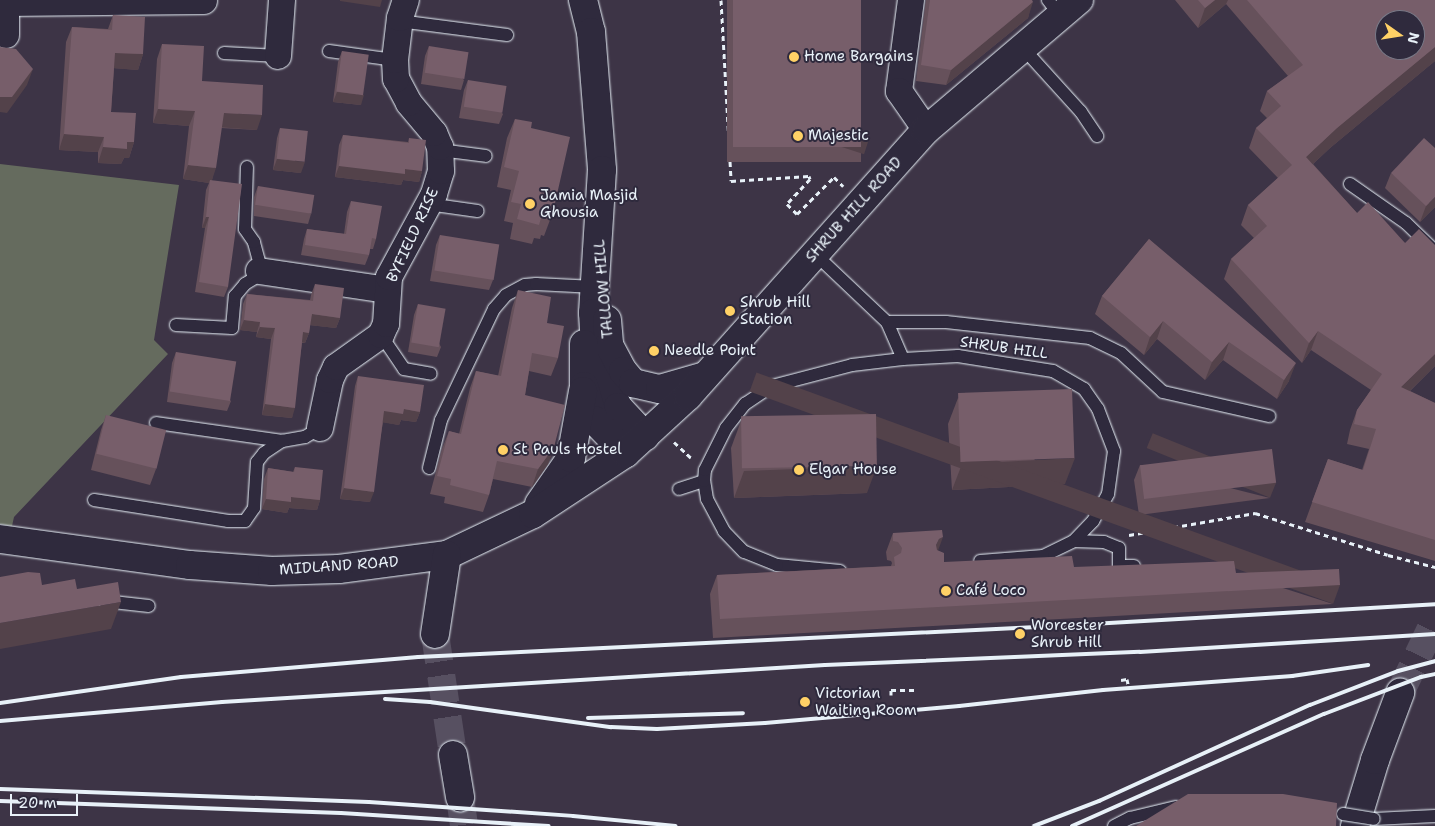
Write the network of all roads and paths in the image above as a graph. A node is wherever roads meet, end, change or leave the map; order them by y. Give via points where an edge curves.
1 (282, 0) edge
2 (584, 0) edge
3 (720, 0) edge
4 (6, 1) edge
5 (61, 1) edge
6 (204, 1) edge
7 (910, 1) edge
8 (1062, 5) edge
9 (403, 11) edge
10 (6, 35) dead end
11 (507, 36) dead end
12 (1023, 48) junction
13 (329, 50) dead end
14 (224, 53) dead end
15 (278, 56) joint
16 (394, 60) junction
17 (926, 130) junction
18 (1096, 136) dead end
19 (440, 150) junction
20 (486, 156) dead end
21 (247, 167) dead end
22 (834, 177) dead end
23 (1350, 184) dead end
24 (428, 204) junction
25 (478, 211) dead end
26 (599, 229) junction
27 (1435, 251) edge
28 (815, 254) junction
29 (260, 271) junction
30 (387, 290) junction
31 (594, 300) junction
32 (887, 322) junction
33 (176, 325) dead end
34 (381, 335) junction
35 (903, 359) junction
36 (431, 374) dead end
37 (709, 374) junction
38 (584, 386) junction
39 (1269, 416) dead end
40 (156, 423) dead end
41 (320, 428) joint
42 (642, 438) junction
43 (282, 441) junction
44 (429, 468) dead end
45 (704, 476) junction
46 (679, 489) dead end
47 (94, 500) dead end
48 (533, 514) junction
49 (0, 539) edge
50 (1074, 541) junction
51 (1104, 542) junction
52 (447, 555) junction
53 (966, 562) edge
54 (1150, 566) edge
55 (1435, 567) edge
56 (851, 570) edge
57 (89, 599) edge
58 (149, 606) dead end
59 (435, 634) tunnel mouth
60 (1121, 680) dead end
61 (1128, 684) dead end
62 (914, 690) dead end
63 (1400, 693) tunnel mouth
64 (891, 695) dead end
65 (454, 754) tunnel mouth
66 (460, 797) tunnel mouth
67 (1192, 804) edge
68 (1435, 816) edge
69 (1352, 818) edge
70 (1114, 826) edge
71 (1388, 826) edge

1 - 15 street
2 - 26 main road, TALLOW HILL via 591,32 602,170
3 - 22 path via 730,181 809,176 810,179 787,204 796,214
4 - 5 street
4 - 10 street
5 - 6 street
7 - 17 street via 899,91
8 - 12 main road, SHRUB HILL ROAD
9 - 11 lane
9 - 16 street, BYFIELD RISE
12 - 17 main road, SHRUB HILL ROAD
12 - 18 lane via 1081,112
13 - 16 lane
14 - 15 lane
16 - 19 street, BYFIELD RISE via 396,79 409,103 434,133
17 - 28 main road, SHRUB HILL ROAD
19 - 20 lane
19 - 24 street, BYFIELD RISE via 441,171
21 - 29 lane via 245,229 254,242
23 - 27 lane via 1406,223
24 - 25 lane
24 - 30 street, BYFIELD RISE via 389,277
26 - 31 main road, TALLOW HILL
26 - 37 main road, TALLOW HILL via 609,345 623,371 633,383 660,389
28 - 32 lane
28 - 37 main road, SHRUB HILL ROAD
29 - 30 street
29 - 33 lane via 235,296 232,328
30 - 34 street, BYFIELD RISE via 386,324
31 - 38 main road, TALLOW HILL via 584,342
31 - 42 main road, TALLOW HILL via 596,362 618,407
31 - 44 lane via 536,284 525,285 506,294 494,309 441,420
32 - 35 lane
32 - 39 lane via 946,322 1090,338 1122,353 1163,392
34 - 36 lane via 404,369
34 - 41 street via 336,368 330,380
35 - 45 lane, SHRUB HILL via 852,365 772,386 745,404 726,428
35 - 50 lane, SHRUB HILL via 958,356 1053,371 1084,389 1098,409 1114,451 1108,494 1093,521
37 - 42 main road, SHRUB HILL ROAD
38 - 42 main road, TALLOW HILL via 594,420
38 - 48 main road, TALLOW HILL via 571,458
40 - 43 lane
41 - 43 lane via 305,437
42 - 45 path
42 - 48 main road, MIDLAND ROAD
43 - 47 lane via 257,462 254,508 245,521
45 - 46 lane
45 - 56 lane via 707,499 724,531 744,552 777,565
48 - 52 main road, MIDLAND ROAD
49 - 52 main road, MIDLAND ROAD via 190,565 272,571 339,569
50 - 51 lane
50 - 53 lane, SHRUB HILL via 1043,556
51 - 54 lane via 1119,548 1119,566
51 - 55 path via 1144,530 1255,513
52 - 59 main road
57 - 58 lane
60 - 61 path via 1127,679
62 - 64 path via 891,690
63 - 69 main road
65 - 66 main road
67 - 70 lane via 1130,818
68 - 69 lane
69 - 71 lane

